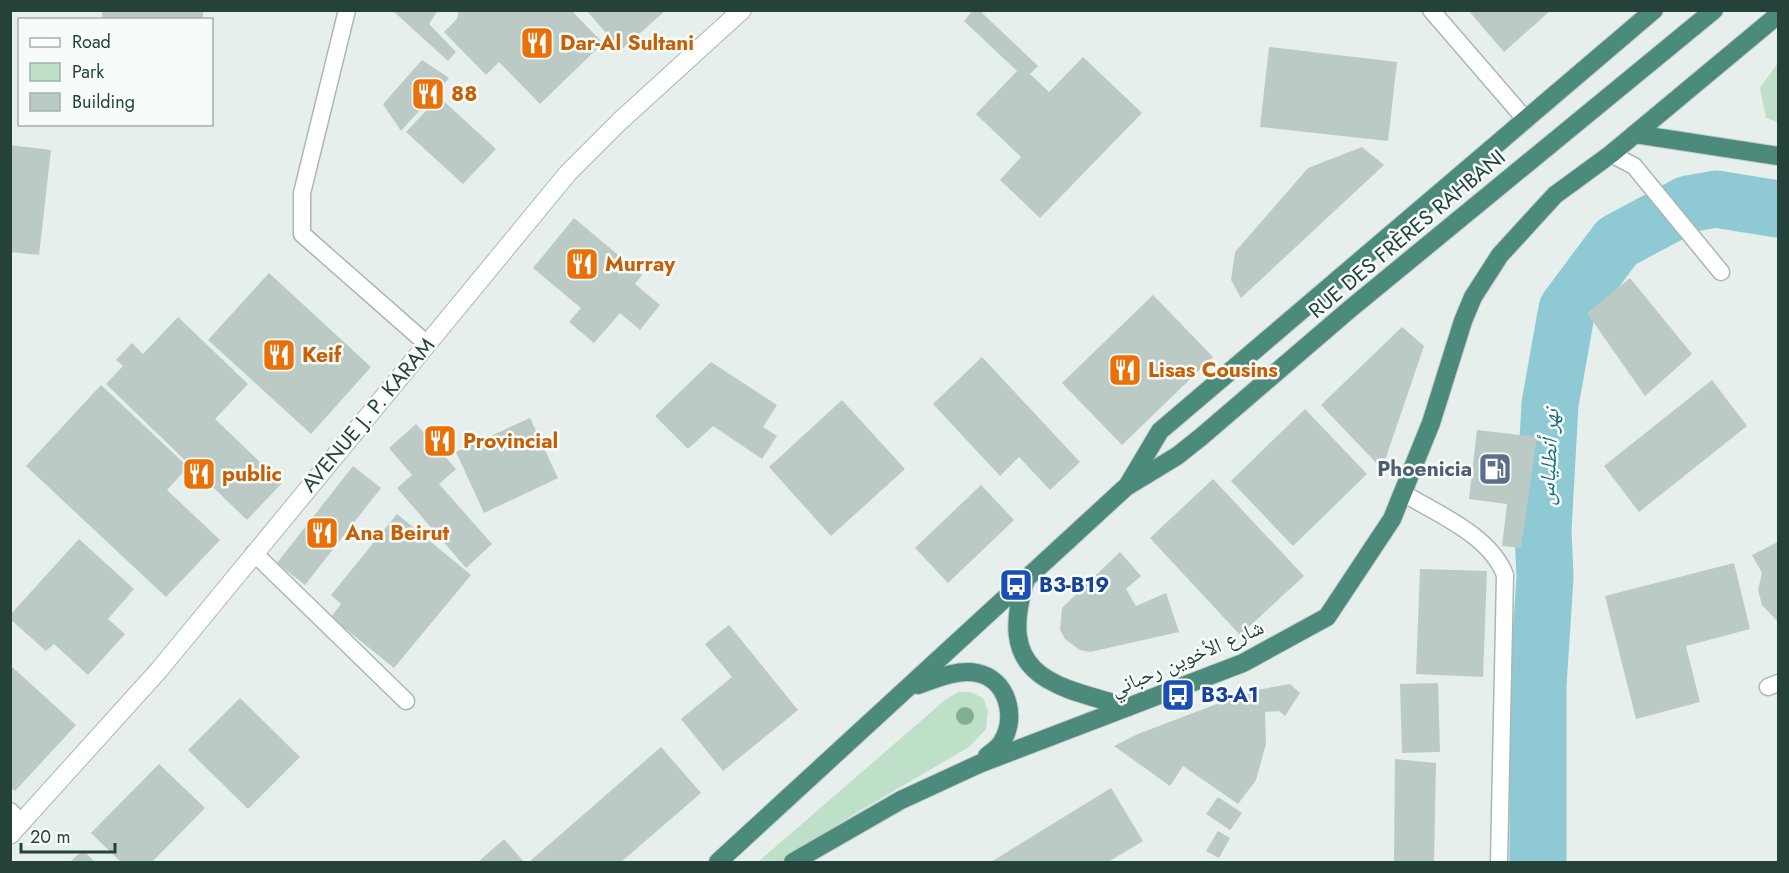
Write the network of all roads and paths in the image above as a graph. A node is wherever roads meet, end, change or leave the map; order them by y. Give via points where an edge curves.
1 (347, 10) edge
2 (742, 10) edge
3 (1431, 10) edge
4 (1654, 10) edge
5 (1714, 10) edge
6 (1779, 15) edge
7 (1526, 120) junction
8 (1635, 134) junction
9 (1611, 154) junction
10 (1779, 156) edge
11 (1721, 272) dead end
12 (427, 344) junction
13 (1126, 487) junction
14 (1403, 493) junction
15 (254, 553) junction
16 (1026, 580) junction
17 (909, 689) junction
18 (406, 701) dead end
19 (1128, 707) junction
20 (979, 764) junction
21 (14, 823) edge
22 (718, 862) edge
23 (793, 862) edge
24 (1499, 862) edge

1 - 12 lane via 302,193 302,234
2 - 12 street, AVENUE J. P. KARAM via 568,173
3 - 7 lane
4 - 7 highway
5 - 13 highway, RUE DES FRÈRES RAHBANI via 1177,456
6 - 8 highway
7 - 13 highway via 1160,431
8 - 9 highway, شارع الأخوين رحباني
8 - 10 highway
9 - 11 lane via 1634,166
9 - 14 highway, شارع الأخوين رحباني via 1538,210 1485,276 1463,321 1431,423
12 - 15 street, AVENUE J. P. KARAM
13 - 16 highway
14 - 19 highway, شارع الأخوين رحباني via 1392,519 1327,617 1243,663
14 - 24 lane via 1477,539 1500,561 1505,575
15 - 18 lane
15 - 21 street, AVENUE J. P. KARAM via 159,670
16 - 17 highway
16 - 19 highway via 1016,631 1025,658 1046,678 1063,687
17 - 20 highway via 967,673 976,673 995,683 1009,707 1010,720 1002,743
17 - 22 highway
19 - 20 highway, شارع الأخوين رحباني
20 - 23 highway, شارع الأخوين رحباني via 901,800

